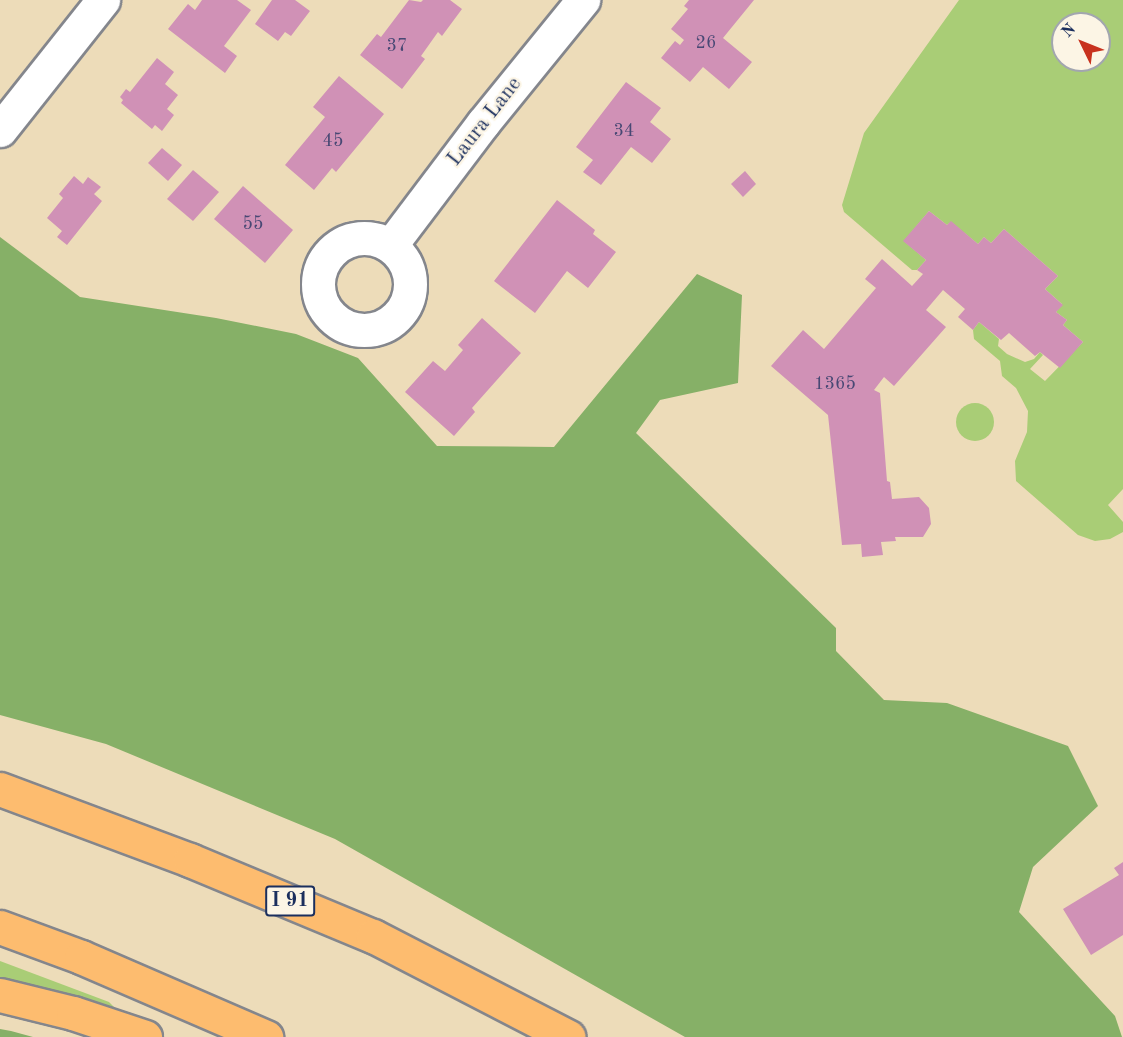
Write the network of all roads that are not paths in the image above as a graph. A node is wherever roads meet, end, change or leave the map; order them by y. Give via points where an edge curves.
1 (103, 0) edge
2 (583, 0) edge
3 (0, 130) edge
4 (390, 246) dead end
5 (0, 789) edge
6 (0, 927) edge
7 (0, 995) edge
8 (145, 1037) edge
9 (266, 1037) edge
10 (568, 1037) edge

1 - 3 street
2 - 4 street, Laura Lane
5 - 10 highway, I 91 via 190,860 373,936
6 - 9 highway via 81,957
7 - 8 highway via 73,1013

